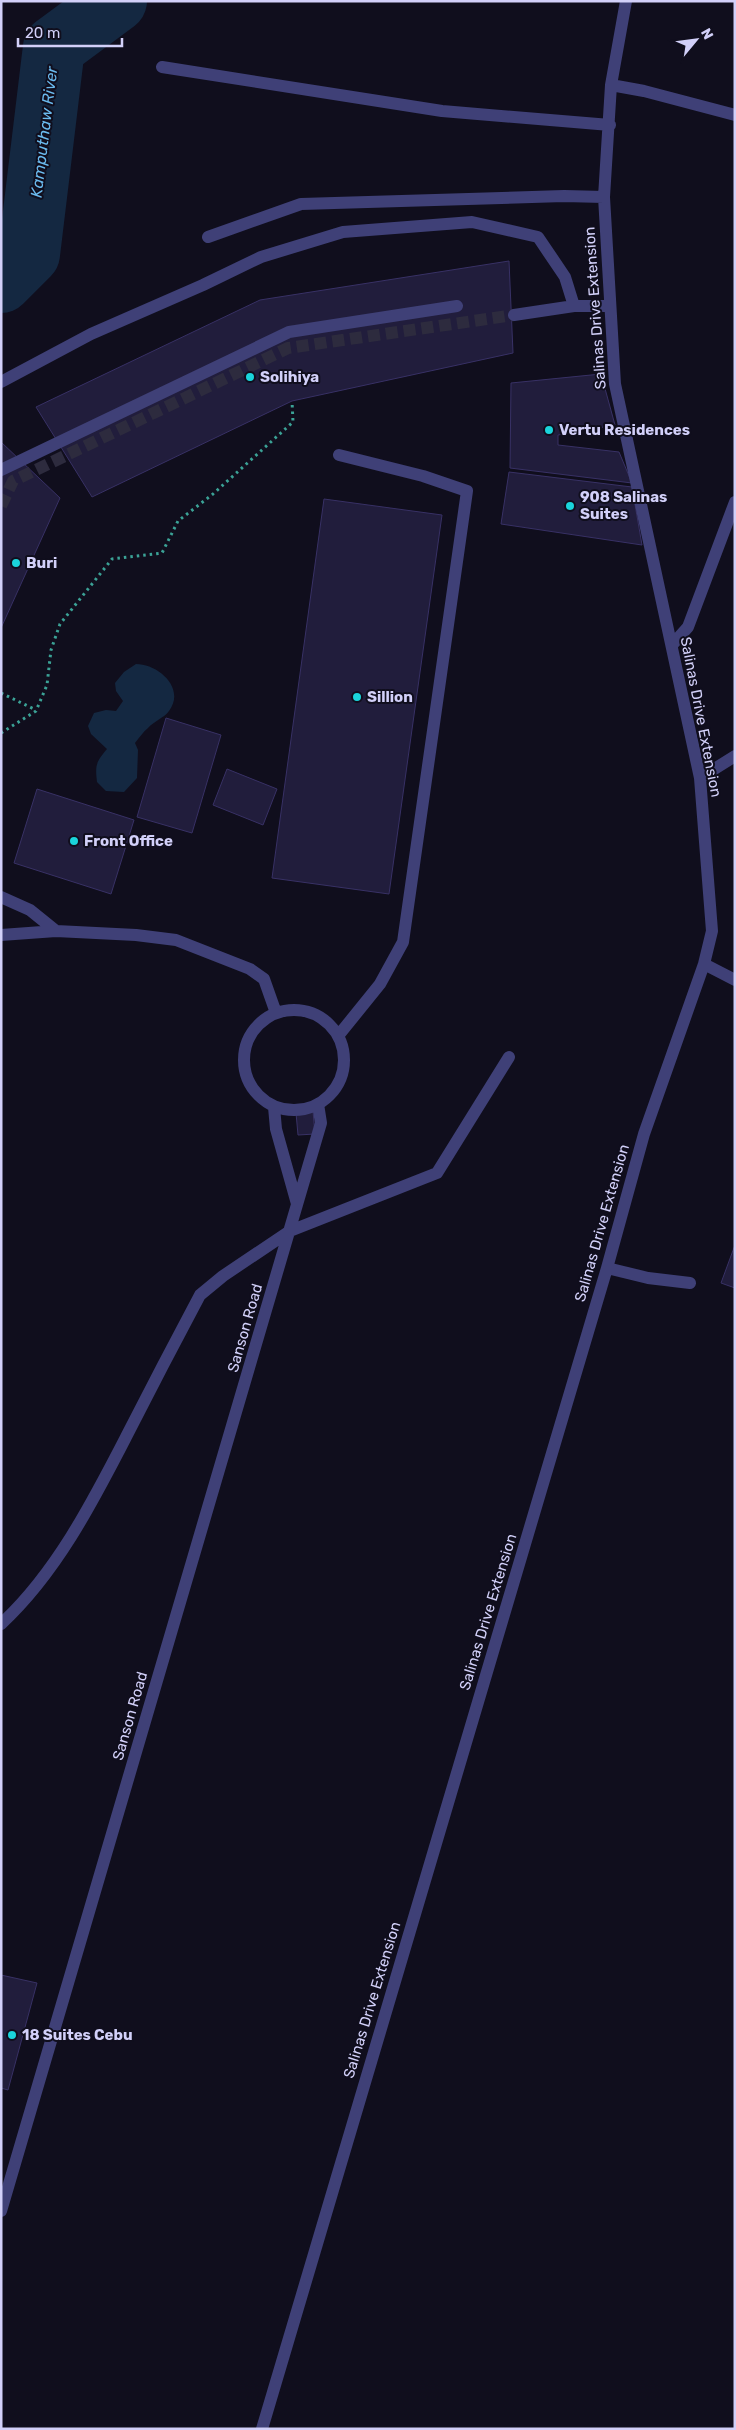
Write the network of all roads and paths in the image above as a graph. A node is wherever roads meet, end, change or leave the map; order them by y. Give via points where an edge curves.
1 (626, 1) edge
2 (162, 67) dead end
3 (611, 85) junction
4 (735, 115) edge
5 (610, 125) junction
6 (604, 197) junction
7 (208, 237) dead end
8 (457, 306) dead end
9 (574, 306) junction
10 (610, 306) junction
11 (514, 315) tunnel mouth
12 (1, 382) edge
13 (292, 401) dead end
14 (340, 454) dead end
15 (1, 470) edge
16 (735, 502) edge
17 (672, 645) junction
18 (1, 693) edge
19 (36, 711) junction
20 (1, 732) edge
21 (735, 756) edge
22 (700, 778) junction
23 (1, 897) edge
24 (56, 931) junction
25 (1, 935) edge
26 (704, 964) junction
27 (735, 980) edge
28 (276, 1013) junction
29 (338, 1036) junction
30 (509, 1057) dead end
31 (318, 1104) junction
32 (274, 1107) junction
33 (297, 1204) junction
34 (290, 1231) junction
35 (607, 1268) junction
36 (690, 1283) dead end
37 (1, 1624) edge
38 (1, 2210) edge
39 (262, 2429) edge

1 - 3 street, Salinas Drive Extension
2 - 5 street via 442,111
3 - 4 street
3 - 5 street, Salinas Drive Extension
5 - 6 street, Salinas Drive Extension
6 - 7 street via 301,204
6 - 10 street, Salinas Drive Extension
8 - 15 street via 289,332
9 - 10 street
9 - 11 street
9 - 12 street via 565,277 538,237 472,222 343,232 261,257 91,334
10 - 17 street, Salinas Drive Extension via 615,384
13 - 19 path via 293,422 214,494 178,520 162,553 112,559 60,624 51,650 47,685
14 - 29 street via 466,491 402,942 380,984
16 - 17 street via 688,628
17 - 22 street, Salinas Drive Extension
18 - 19 path
19 - 20 path
21 - 22 street
22 - 26 street, Salinas Drive Extension via 712,930
23 - 24 street via 30,910
24 - 25 street
24 - 28 street via 176,940 250,969 264,979
26 - 27 street
26 - 35 street, Salinas Drive Extension via 644,1134
28 - 29 street via 302,1010 315,1014
28 - 32 street via 253,1031 243,1059 251,1087
29 - 31 street via 343,1051 339,1082
30 - 34 street via 437,1173
31 - 32 street via 303,1110
31 - 33 street, Sanson Road via 322,1123
32 - 33 street via 276,1129
33 - 34 street, Sanson Road
34 - 37 street via 200,1295 102,1483 26,1601
34 - 38 street, Sanson Road
35 - 36 street via 648,1278
35 - 39 street, Salinas Drive Extension

